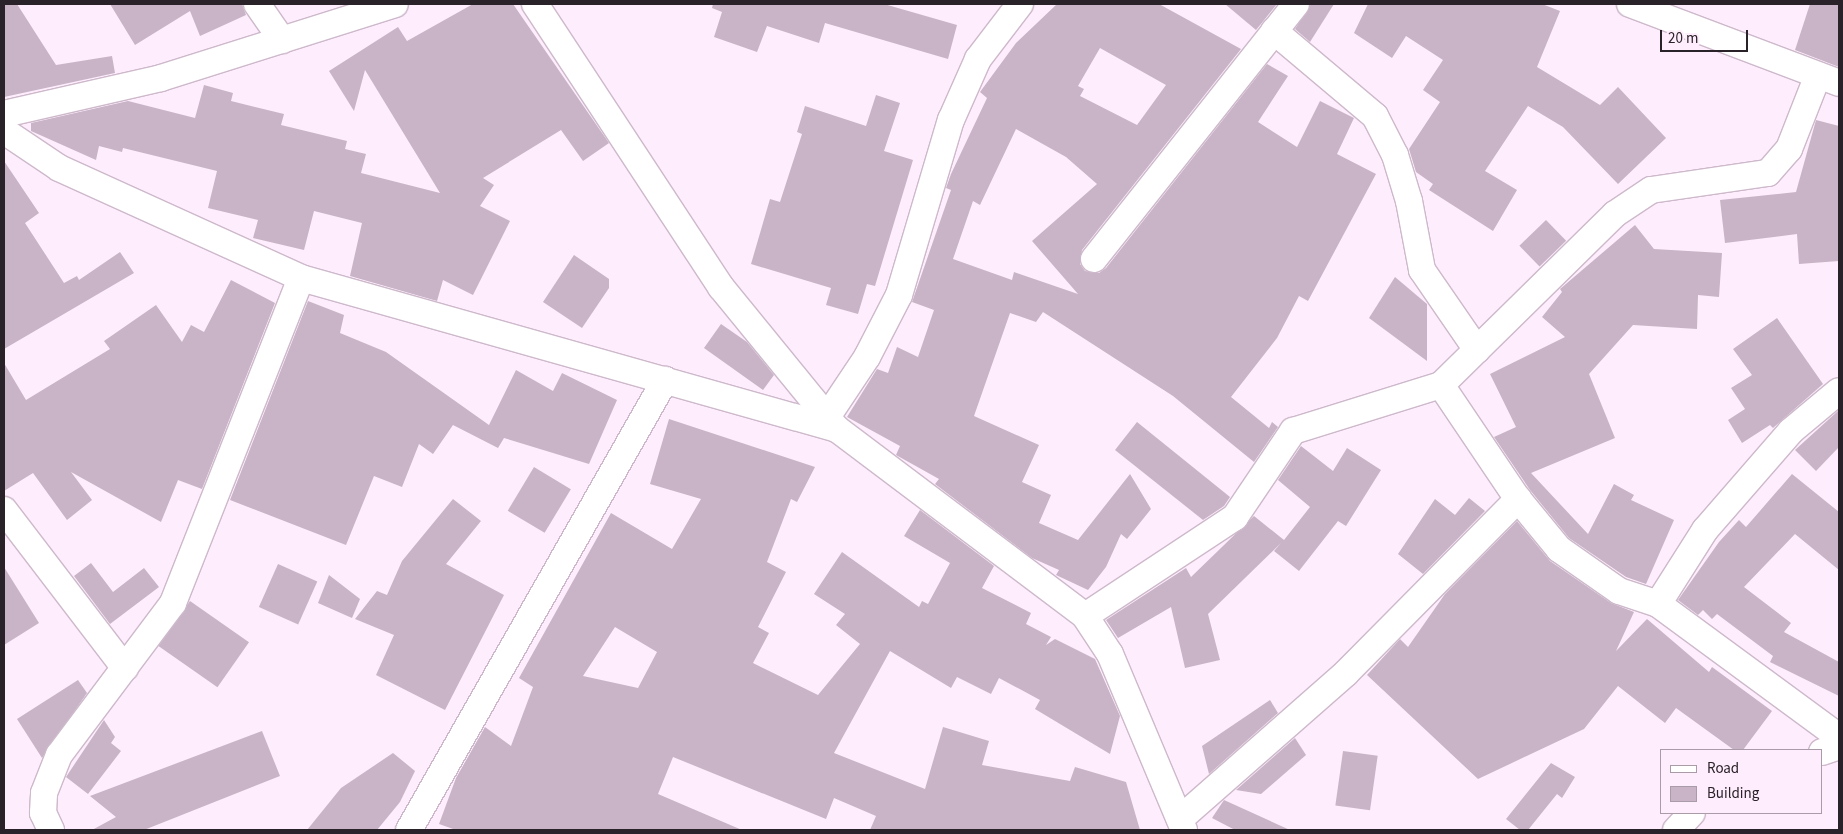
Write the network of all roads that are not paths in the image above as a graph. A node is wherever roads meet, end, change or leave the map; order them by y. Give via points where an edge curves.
1 (257, 4) edge
2 (395, 4) edge
3 (535, 4) edge
4 (1296, 4) edge
5 (1630, 4) edge
6 (1011, 5) edge
7 (1274, 32) junction
8 (282, 40) junction
9 (1829, 79) edge
10 (4, 114) edge
11 (4, 131) edge
12 (1094, 259) dead end
13 (301, 278) junction
14 (1477, 350) junction
15 (665, 380) junction
16 (1441, 385) junction
17 (1839, 391) edge
18 (832, 423) junction
19 (1518, 499) junction
20 (4, 510) edge
21 (14, 544) edge
22 (1658, 604) junction
23 (1085, 616) junction
24 (125, 668) junction
25 (1839, 737) edge
26 (1839, 746) edge
27 (1823, 752) edge
28 (1691, 814) edge
29 (1182, 825) edge
30 (51, 830) edge
31 (409, 830) edge
32 (1676, 830) edge

1 - 8 street
2 - 8 street
3 - 18 street via 721,287
4 - 7 street
5 - 9 street
6 - 18 street via 978,59 952,120 899,294
7 - 12 street
7 - 14 street via 1375,116 1395,155 1409,201 1422,270
8 - 10 street via 161,78
9 - 14 street via 1789,149 1768,173 1651,190 1615,214
11 - 13 street via 58,168
13 - 15 street
13 - 24 street via 186,578 174,603
14 - 16 street
15 - 18 street
15 - 31 street
16 - 19 street
16 - 23 street via 1293,431 1235,517
17 - 22 street via 1791,430 1704,530
18 - 23 street
19 - 22 street via 1559,549 1587,572 1619,592
19 - 29 street via 1346,673
20 - 21 street
21 - 24 street
22 - 25 street
23 - 29 street via 1110,654
24 - 30 street via 60,755 44,793 43,813
26 - 27 street
28 - 32 street

